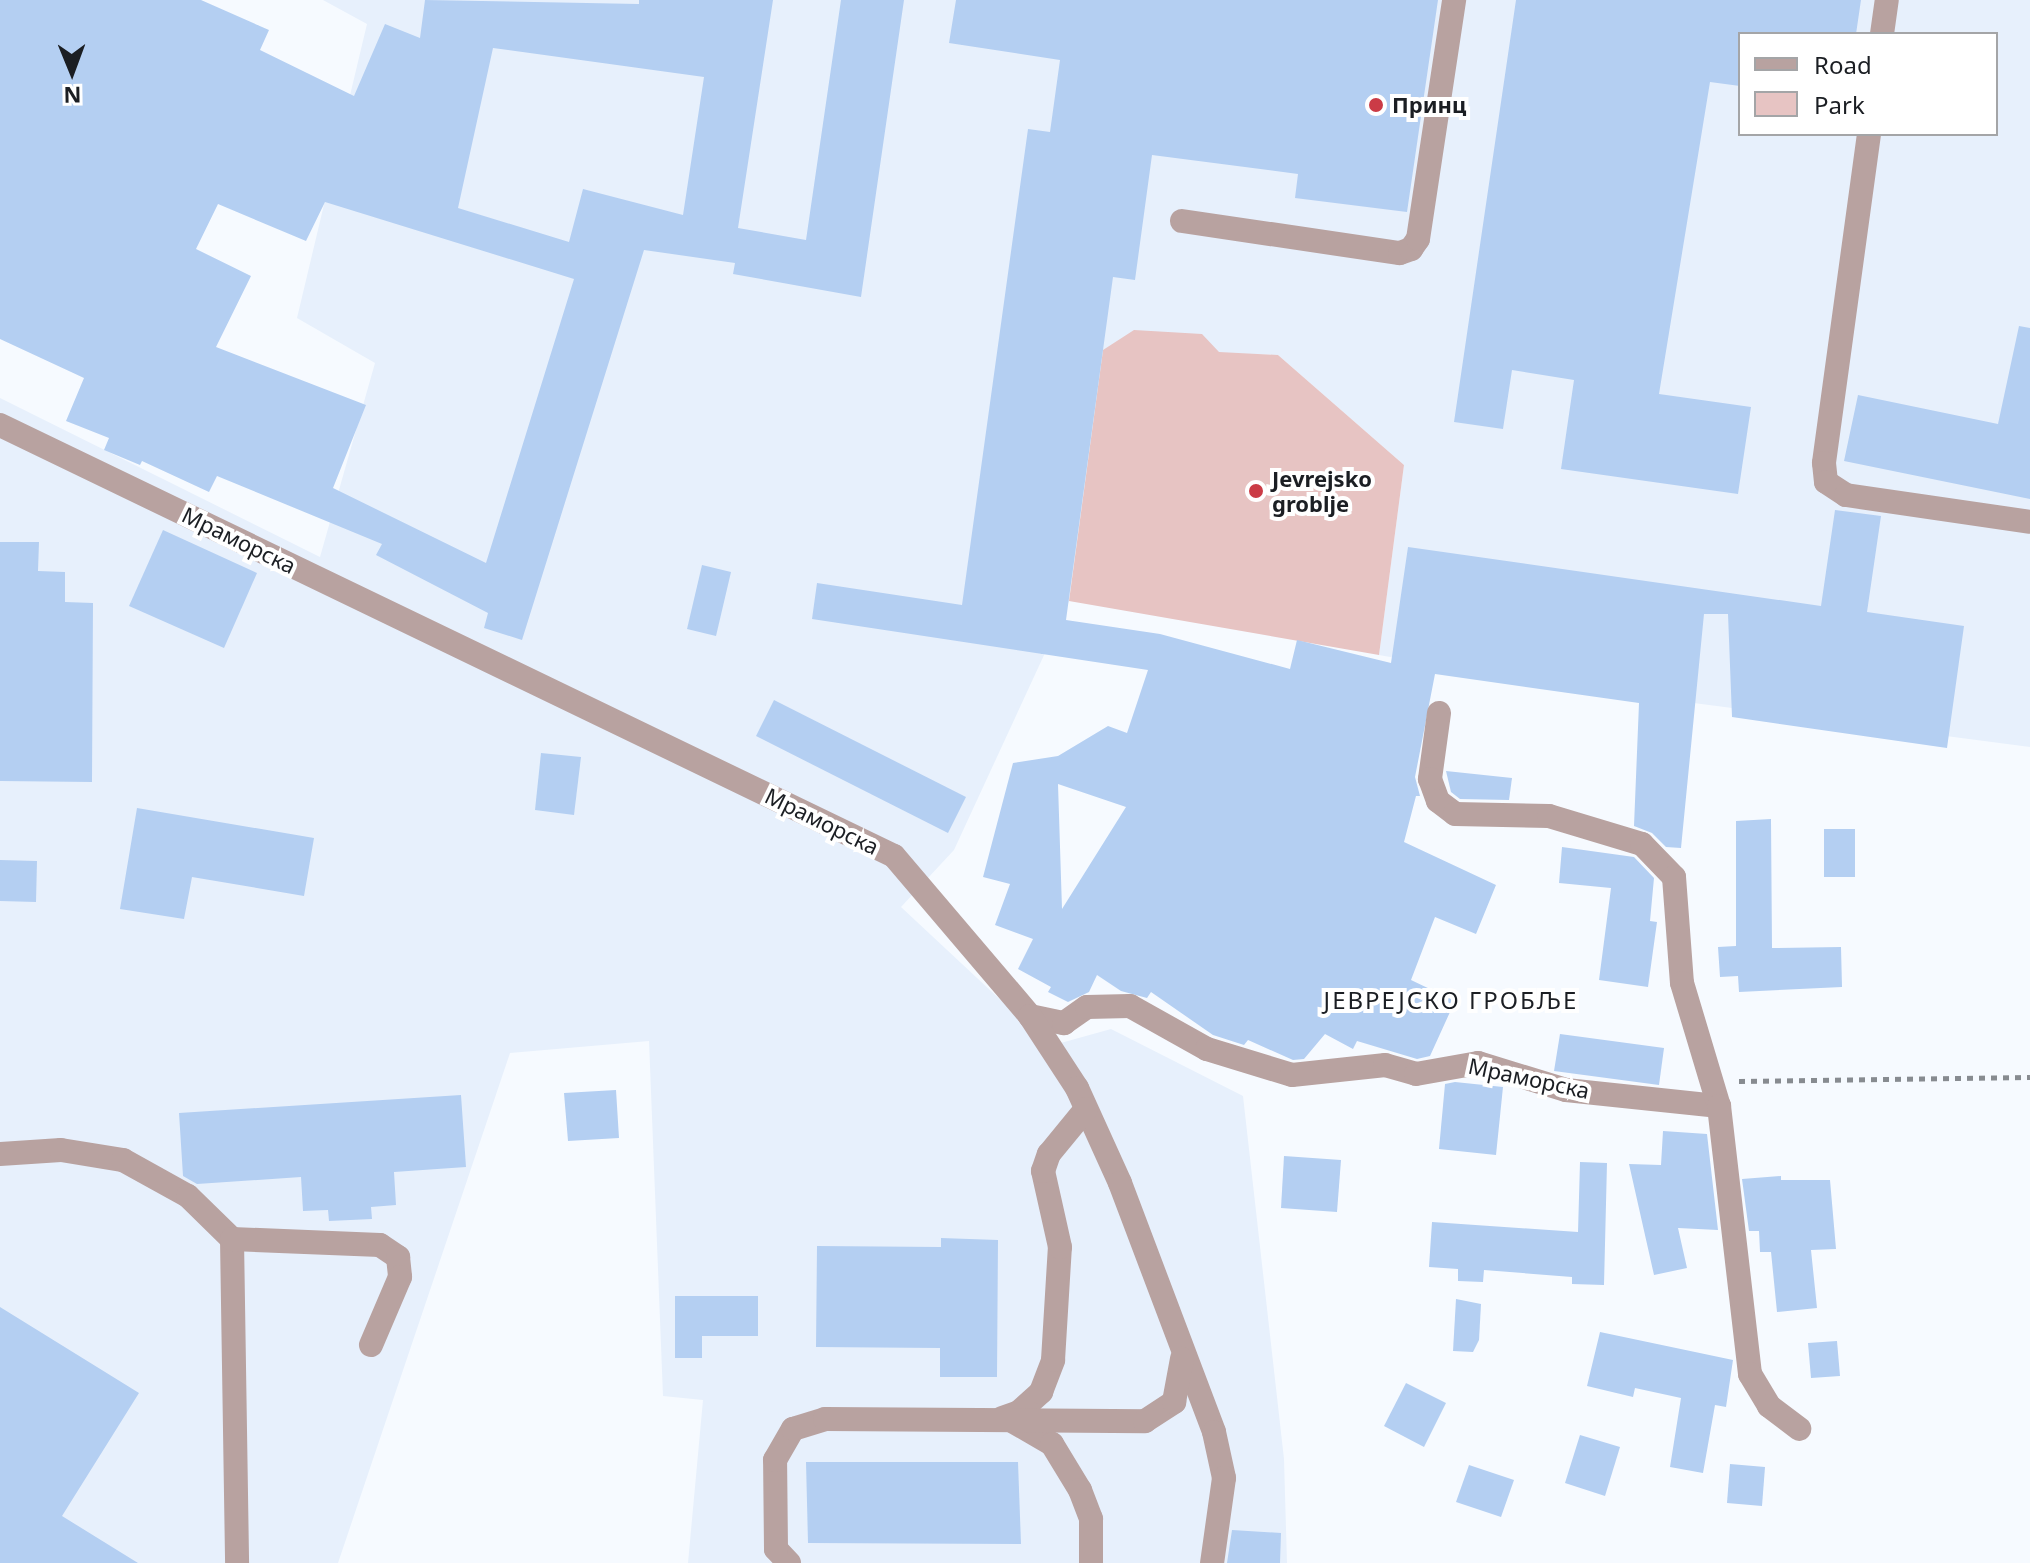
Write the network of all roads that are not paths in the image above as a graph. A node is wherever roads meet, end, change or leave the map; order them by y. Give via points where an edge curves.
1 (1454, 0) edge
2 (1887, 0) edge
3 (1882, 32) edge
4 (1869, 136) edge
5 (1182, 221) dead end
6 (0, 425) edge
7 (2030, 522) edge
8 (1439, 713) dead end
9 (1030, 1016) junction
10 (1719, 1106) junction
11 (1086, 1109) junction
12 (0, 1154) edge
13 (232, 1239) junction
14 (371, 1345) dead end
15 (1183, 1353) junction
16 (1000, 1419) junction
17 (1799, 1429) dead end
18 (237, 1563) edge
19 (789, 1563) edge
20 (1091, 1563) edge
21 (1212, 1563) edge

1 - 5 street via 1418,239 1411,249 1400,253
2 - 3 street
4 - 7 street via 1824,463 1826,482 1846,495
6 - 9 street, Мраморска via 894,856
8 - 10 street via 1430,779 1438,801 1455,814 1549,816 1642,844 1674,877 1682,983
9 - 10 street, Мраморска via 1064,1023 1087,1007 1130,1006 1207,1049 1292,1075 1385,1065 1416,1074 1478,1063 1566,1090
9 - 11 street
10 - 17 street via 1750,1374 1769,1406
11 - 15 street
11 - 16 street via 1049,1154 1043,1171 1060,1247 1053,1360 1041,1392 1019,1412
12 - 13 street via 61,1150 123,1160 188,1196
13 - 14 street via 380,1245 398,1257 400,1277
13 - 18 street
15 - 16 street via 1174,1402 1145,1421
15 - 21 street via 1221,1458 1223,1507
16 - 19 street via 825,1419 793,1429 775,1460 776,1549
16 - 20 street via 1038,1431 1052,1444 1091,1519

